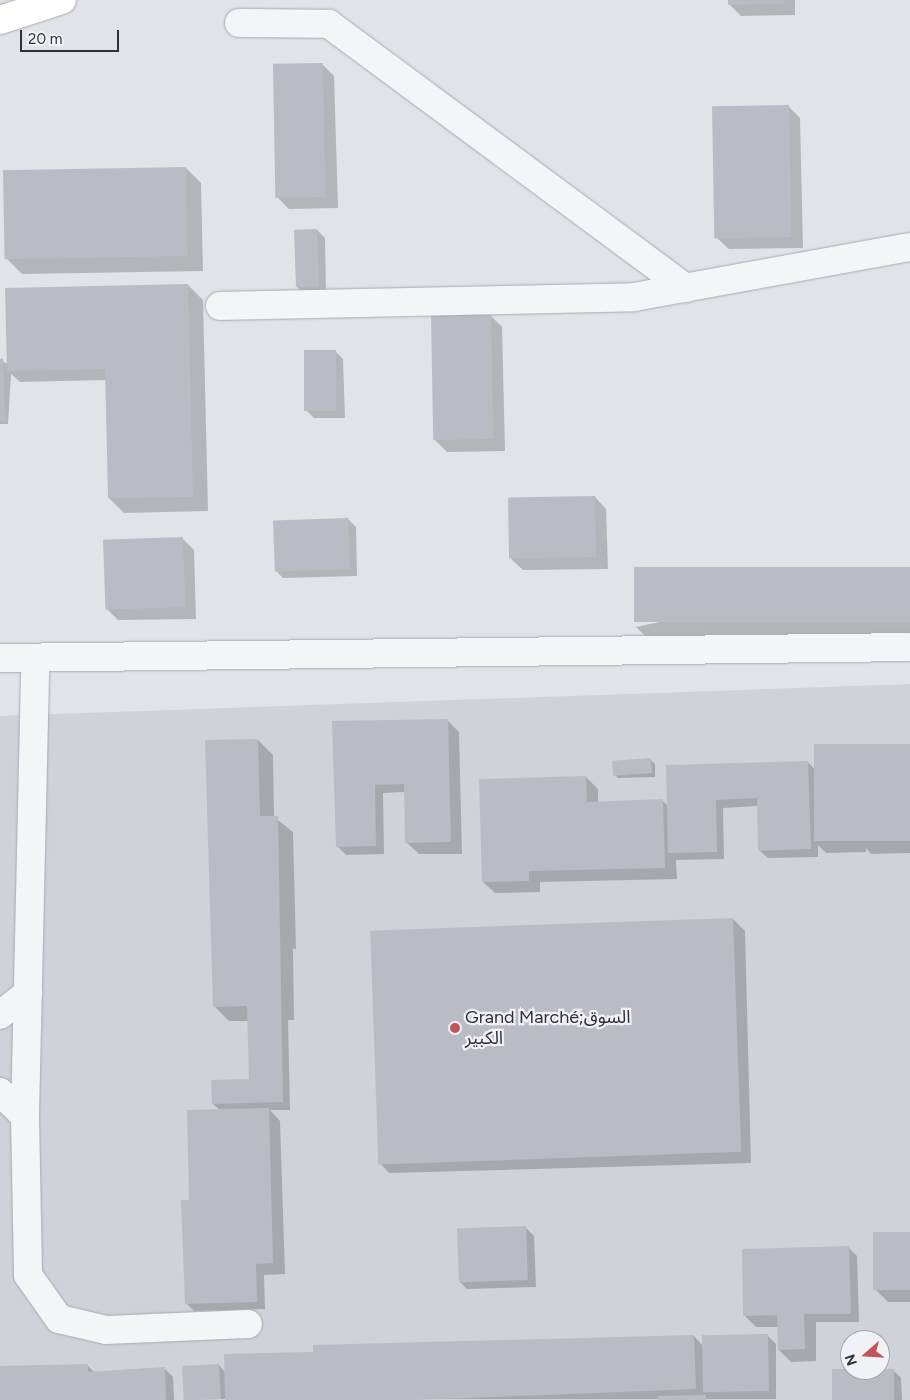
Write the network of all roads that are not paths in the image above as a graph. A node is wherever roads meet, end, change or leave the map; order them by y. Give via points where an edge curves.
1 (62, 0) edge
2 (0, 20) edge
3 (239, 24) dead end
4 (910, 247) edge
5 (686, 288) junction
6 (220, 306) dead end
7 (910, 647) edge
8 (0, 658) edge
9 (35, 659) junction
10 (28, 994) junction
11 (0, 1014) edge
12 (0, 1092) edge
13 (25, 1116) junction
14 (248, 1324) dead end

1 - 2 main road
3 - 5 street via 329,24
4 - 5 street
5 - 6 street via 634,296
7 - 9 street
8 - 9 street
9 - 10 street
10 - 11 street
10 - 13 street
12 - 13 street
13 - 14 street via 28,1275 59,1319 106,1330

